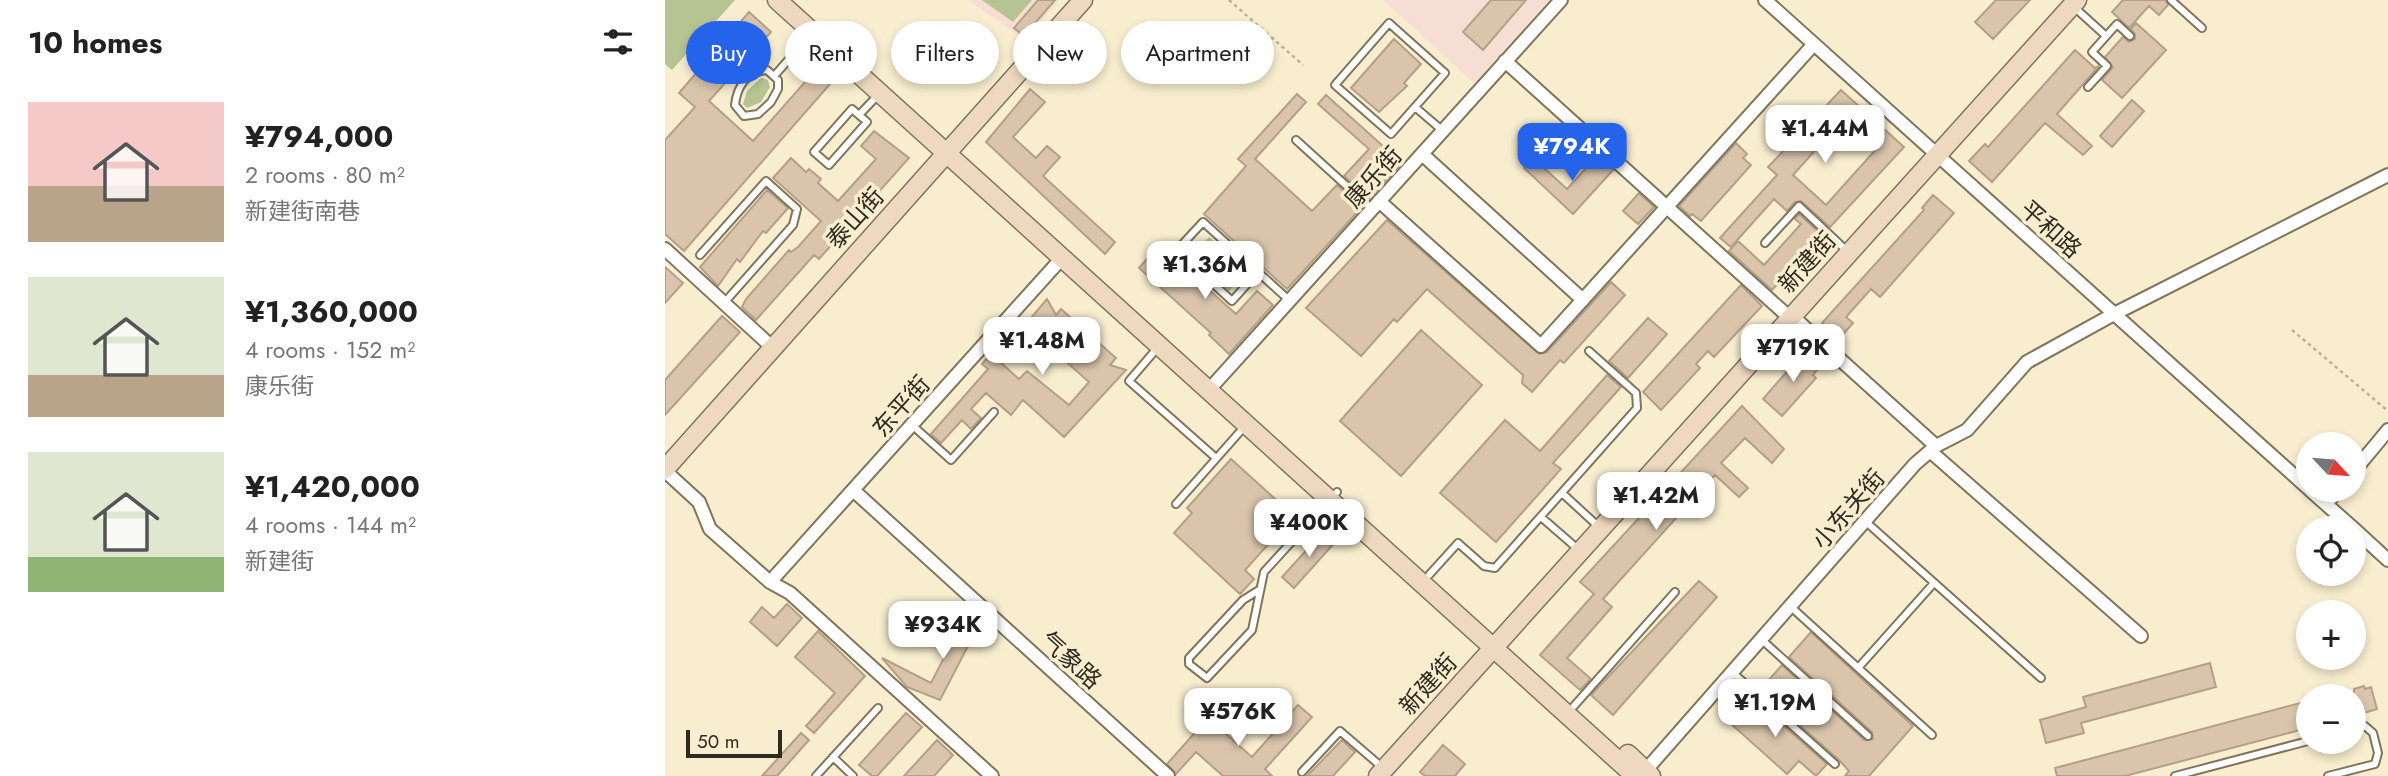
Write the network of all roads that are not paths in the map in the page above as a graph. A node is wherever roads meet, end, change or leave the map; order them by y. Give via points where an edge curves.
1 (777, 0) edge
2 (793, 0) edge
3 (1083, 0) edge
4 (1561, 0) edge
5 (1765, 0) edge
6 (2171, 0) edge
7 (2074, 3) edge
8 (799, 21) edge
9 (2202, 28) dead end
10 (2106, 36) junction
11 (2130, 36) dead end
12 (1814, 44) junction
13 (1505, 61) junction
14 (785, 64) edge
15 (775, 75) junction
16 (869, 84) edge
17 (2088, 87) dead end
18 (879, 93) junction
19 (1415, 107) junction
20 (859, 116) junction
21 (1443, 131) junction
22 (1296, 140) dead end
23 (949, 149) junction
24 (1422, 154) junction
25 (1938, 154) junction
26 (2388, 175) edge
27 (1376, 205) junction
28 (1667, 206) junction
29 (1765, 243) dead end
30 (665, 249) edge
31 (1849, 253) junction
32 (700, 255) dead end
33 (1062, 258) junction
34 (1258, 272) junction
35 (1583, 300) junction
36 (1290, 301) junction
37 (724, 303) junction
38 (2114, 314) junction
39 (1791, 317) junction
40 (1160, 346) junction
41 (773, 348) junction
42 (1589, 351) dead end
43 (1216, 383) junction
44 (993, 412) dead end
45 (1246, 424) junction
46 (912, 425) junction
47 (2388, 430) edge
48 (1933, 448) junction
49 (2366, 457) edge
50 (1216, 458) junction
51 (665, 470) edge
52 (2296, 477) edge
53 (853, 490) junction
54 (1562, 493) junction
55 (1333, 496) junction
56 (2324, 502) edge
57 (1176, 504) dead end
58 (2326, 504) joint
59 (2339, 516) edge
60 (1541, 517) junction
61 (1865, 521) junction
62 (1601, 528) junction
63 (2366, 541) edge
64 (1580, 551) junction
65 (2388, 560) edge
66 (1429, 575) junction
67 (770, 582) junction
68 (1934, 583) junction
69 (1259, 590) junction
70 (1675, 592) dead end
71 (1790, 606) junction
72 (2141, 636) dead end
73 (1761, 639) junction
74 (1497, 644) junction
75 (1858, 668) junction
76 (1732, 672) junction
77 (2041, 678) dead end
78 (1574, 706) junction
79 (878, 708) dead end
80 (2366, 727) edge
81 (1932, 735) dead end
82 (1868, 736) dead end
83 (2296, 744) edge
84 (833, 757) junction
85 (1835, 764) dead end
86 (1302, 772) dead end
87 (1381, 773) edge
88 (1644, 774) edge
89 (816, 776) edge
90 (853, 776) edge
91 (992, 776) edge
92 (1168, 776) edge
93 (2175, 776) edge
94 (2328, 776) edge

1 - 8 main road
2 - 23 main road
3 - 23 main road, 泰山街
4 - 13 street, 康乐街
5 - 12 street, 平和路
6 - 9 lane
7 - 10 lane
7 - 25 main road, 新建街
10 - 11 lane via 2117,24
10 - 17 lane via 2092,52 2107,65
12 - 25 street, 平和路
12 - 28 street
13 - 21 street, 康乐街
13 - 28 street
14 - 15 lane
15 - 15 lane via 778,89 771,102 758,114 744,116 735,105 746,78 767,70
16 - 18 main road
18 - 20 lane
18 - 23 main road
19 - 19 lane via 1391,134 1335,85 1389,23 1445,73
19 - 21 lane
20 - 20 lane via 852,109 814,152 829,165 867,122
21 - 24 street, 康乐街
22 - 27 lane
23 - 33 main road
23 - 41 main road, 泰山街
23 - 43 main road
24 - 27 street, 康乐街
24 - 35 street
25 - 31 main road, 新建街
25 - 38 street, 平和路
26 - 38 street, 小东关街
27 - 35 street via 1541,346
27 - 36 street, 康乐街
28 - 35 street
28 - 39 street
29 - 31 lane via 1799,206
30 - 37 street
31 - 39 main road, 新建街
32 - 37 lane via 766,181 797,209 793,225
33 - 40 main road
33 - 46 street, 东平街
34 - 34 lane via 1203,222 1177,250 1232,301
34 - 36 lane
36 - 43 street, 康乐街
37 - 41 street
38 - 48 street, 小东关街 via 2027,362 1967,430
38 - 52 street, 平和路
39 - 48 street
39 - 62 main road, 新建街
40 - 45 main road
40 - 50 lane via 1129,381
41 - 51 main road, 泰山街
42 - 54 lane via 1639,400 1637,408
43 - 55 main road
44 - 46 lane via 951,460
45 - 50 lane
45 - 55 main road
46 - 53 street, 东平街
47 - 49 street
48 - 61 street, 小东关街
48 - 72 street
50 - 57 lane
51 - 67 street via 699,502 710,529
53 - 67 street, 东平街
53 - 92 street, 气象路
54 - 60 lane
54 - 62 lane
55 - 66 main road
55 - 69 lane via 1265,572
55 - 74 main road
56 - 58 street, 平和路
58 - 59 street, 平和路
60 - 64 lane
60 - 66 lane via 1495,568 1484,566 1458,542
61 - 68 lane
61 - 71 street, 小东关街
62 - 64 main road, 新建街
63 - 65 street, 平和路
64 - 74 main road, 新建街
66 - 74 main road
67 - 91 street via 790,593
68 - 75 lane
68 - 77 lane
69 - 69 lane via 1252,629 1207,678 1201,676 1189,658
70 - 78 lane
71 - 73 street, 小东关街
71 - 75 lane
73 - 76 street, 小东关街
73 - 82 lane
74 - 78 main road
74 - 87 main road, 新建街
74 - 88 main road
75 - 81 lane
76 - 85 lane
76 - 88 street, 小东关街
78 - 88 main road
79 - 84 lane
80 - 94 lane via 2373,733 2375,764
83 - 93 lane
84 - 89 lane
84 - 90 lane
86 - 87 lane via 1340,732

